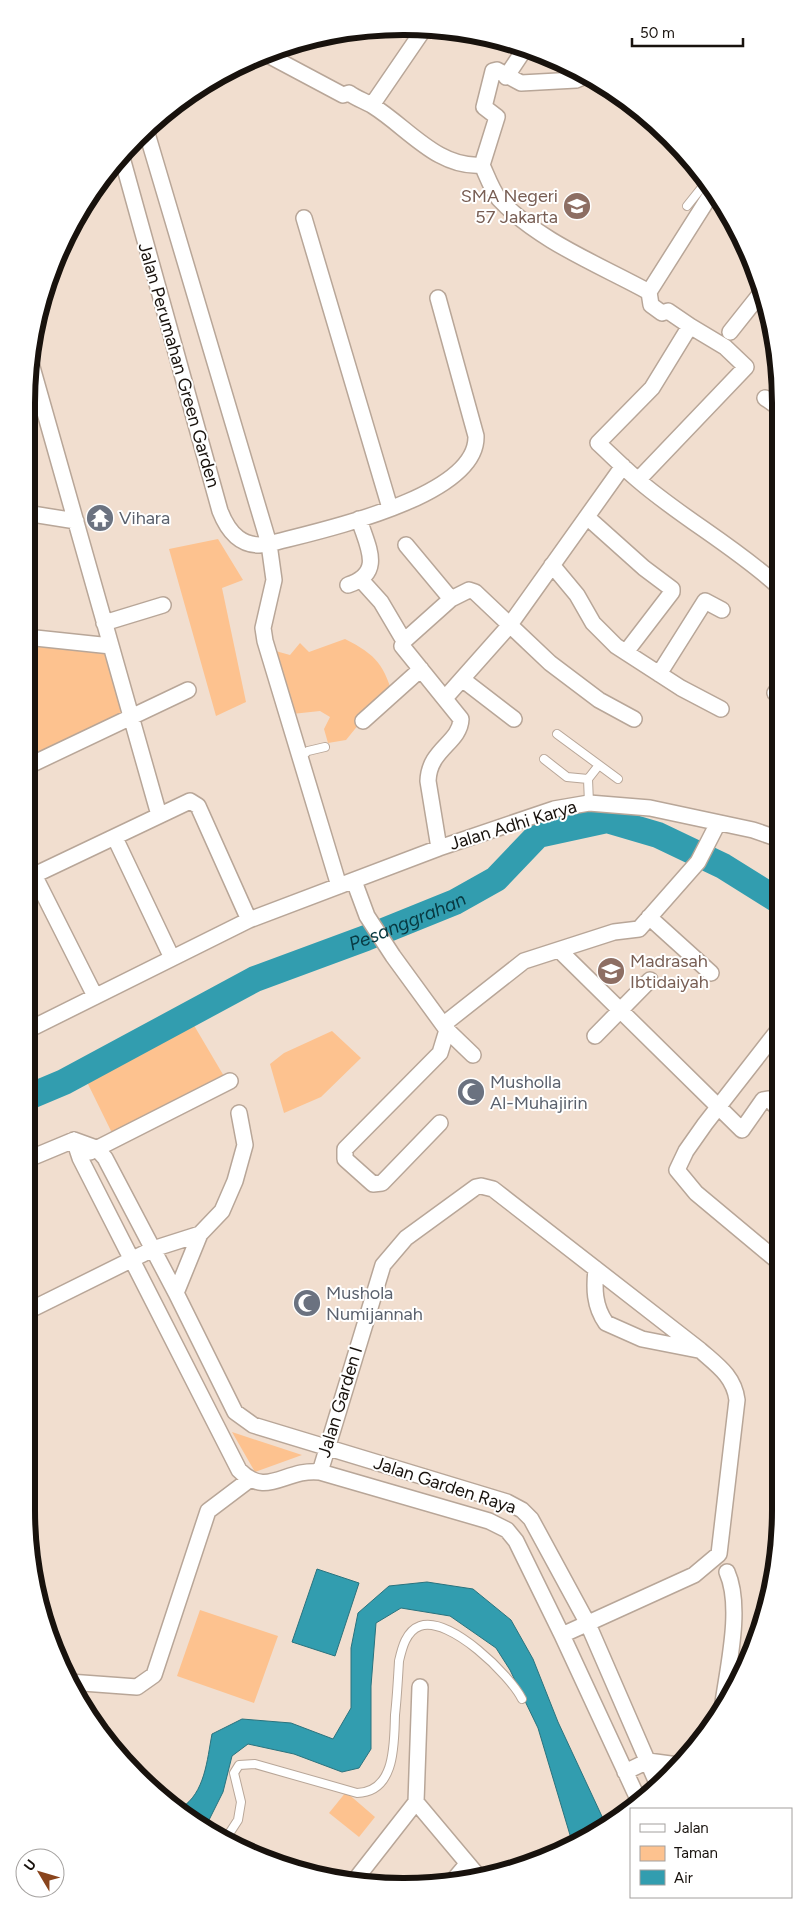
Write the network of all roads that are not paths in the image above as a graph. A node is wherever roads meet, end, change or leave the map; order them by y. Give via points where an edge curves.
1 (419, 36) edge
2 (521, 55) edge
3 (275, 59) edge
4 (506, 77) junction
5 (578, 79) edge
6 (372, 105) junction
7 (148, 138) edge
8 (123, 165) edge
9 (482, 165) junction
10 (702, 187) edge
11 (709, 197) edge
12 (687, 206) dead end
13 (304, 218) dead end
14 (648, 292) junction
15 (438, 298) dead end
16 (756, 299) edge
17 (690, 326) junction
18 (730, 332) dead end
19 (36, 382) edge
20 (765, 398) dead end
21 (772, 403) edge
22 (623, 466) junction
23 (638, 480) junction
24 (390, 508) junction
25 (35, 514) edge
26 (587, 517) junction
27 (359, 519) junction
28 (76, 521) junction
29 (269, 544) junction
30 (406, 546) dead end
31 (552, 564) junction
32 (772, 580) edge
33 (452, 599) junction
34 (163, 605) dead end
35 (722, 610) dead end
36 (104, 622) junction
37 (509, 626) junction
38 (35, 638) edge
39 (404, 641) junction
40 (111, 646) junction
41 (626, 652) junction
42 (421, 669) junction
43 (659, 674) junction
44 (462, 679) junction
45 (188, 690) dead end
46 (446, 698) junction
47 (721, 709) dead end
48 (131, 718) junction
49 (514, 719) dead end
50 (634, 719) dead end
51 (362, 721) dead end
52 (557, 734) dead end
53 (325, 747) dead end
54 (299, 758) junction
55 (544, 759) dead end
56 (35, 763) edge
57 (599, 765) junction
58 (618, 779) dead end
59 (588, 780) junction
60 (589, 803) junction
61 (158, 815) junction
62 (715, 829) junction
63 (772, 837) edge
64 (115, 838) junction
65 (439, 848) junction
66 (35, 875) edge
67 (346, 884) junction
68 (35, 886) edge
69 (649, 917) junction
70 (249, 920) junction
71 (559, 950) junction
72 (172, 958) junction
73 (711, 973) dead end
74 (650, 980) dead end
75 (95, 996) junction
76 (619, 1009) junction
77 (35, 1026) edge
78 (445, 1027) junction
79 (595, 1036) dead end
80 (772, 1039) edge
81 (473, 1055) dead end
82 (230, 1081) dead end
83 (772, 1102) edge
84 (718, 1109) junction
85 (239, 1113) dead end
86 (440, 1123) dead end
87 (74, 1140) junction
88 (96, 1148) junction
89 (35, 1156) edge
90 (80, 1158) junction
91 (200, 1234) junction
92 (153, 1249) junction
93 (772, 1256) edge
94 (132, 1259) junction
95 (596, 1269) junction
96 (176, 1293) junction
97 (35, 1308) edge
98 (700, 1350) junction
99 (234, 1412) junction
100 (215, 1424) junction
101 (326, 1448) junction
102 (320, 1472) junction
103 (249, 1480) junction
104 (460, 1487) junction
105 (454, 1511) junction
106 (727, 1572) dead end
107 (588, 1624) junction
108 (562, 1635) junction
109 (78, 1683) edge
110 (420, 1687) dead end
111 (724, 1691) edge
112 (522, 1699) dead end
113 (648, 1761) junction
114 (670, 1764) edge
115 (625, 1772) junction
116 (655, 1778) edge
117 (636, 1795) edge
118 (416, 1802) junction
119 (229, 1834) edge
120 (467, 1864) junction
121 (474, 1871) edge
122 (459, 1874) edge
123 (359, 1875) edge

1 - 6 street
2 - 4 street
3 - 6 street via 343,95 350,93
4 - 5 street via 520,83
4 - 9 street via 497,70 493,71 484,108 497,117
6 - 9 street via 448,161 464,166
7 - 29 street, Jalan Perumahan Green Garden
8 - 29 street, Jalan Perumahan Green Garden via 220,511 234,534 257,546
9 - 14 street via 498,198 526,221 564,248
10 - 12 lane
11 - 14 street
13 - 24 street
14 - 17 street via 652,306 662,313 668,311
15 - 24 street, Jalan Perumahan Green Garden via 476,445 468,463 448,480 417,498
16 - 18 street
17 - 22 street via 652,388 598,443
17 - 23 street via 724,347 746,366
19 - 28 street
20 - 21 street
22 - 23 street
22 - 26 street
23 - 32 street via 749,559
24 - 27 street, Jalan Perumahan Green Garden
25 - 28 street
26 - 31 street
26 - 41 street via 672,589
27 - 29 street, Jalan Perumahan Green Garden
27 - 39 street via 372,561 370,569 355,583 381,602
28 - 36 street
29 - 54 street, Jalan Perumahan Green Garden via 274,580 263,628
30 - 33 street
31 - 37 street
31 - 41 street via 577,595 592,623
33 - 37 street via 472,591
33 - 39 street
34 - 36 street
35 - 43 street via 705,601
36 - 40 street
37 - 44 street
37 - 50 street via 550,663 599,700
38 - 40 street
39 - 42 street via 403,648
40 - 48 street
41 - 43 street
42 - 46 street
42 - 51 street
43 - 47 street
44 - 46 street
44 - 49 street
45 - 48 street
46 - 65 street via 461,718 461,725 432,761 428,771
48 - 56 street
48 - 61 street
52 - 57 lane
53 - 54 lane via 308,751
54 - 67 street, Jalan Perumahan Green Garden
55 - 59 lane via 567,777
57 - 58 lane
57 - 59 lane
59 - 60 lane
60 - 62 street, Jalan Adhi Karya via 650,808
60 - 65 street, Jalan Adhi Karya via 554,809
61 - 64 street
61 - 70 street via 188,802 198,806
62 - 63 street, Jalan Adhi Karya via 753,830
62 - 69 street via 698,862
64 - 66 street
64 - 72 street
65 - 67 street, Jalan Adhi Karya
67 - 70 street
67 - 78 street, Jalan Perumahan Green Garden
68 - 75 street
69 - 71 street via 639,929 614,932
69 - 73 street
70 - 72 street
71 - 76 street
71 - 78 street via 524,961
72 - 75 street
74 - 76 street
75 - 77 street
76 - 79 street
76 - 84 street
78 - 81 street, Jalan Perumahan Green Garden
78 - 86 street via 440,1054 345,1149 345,1159 373,1184 382,1183
80 - 84 street
82 - 88 street
83 - 84 street via 763,1100 742,1130
84 - 93 street via 686,1151 677,1170 696,1193
85 - 91 street via 245,1134 244,1155 222,1211
87 - 88 street
87 - 89 street
87 - 90 street
88 - 90 street
88 - 92 street via 105,1158
90 - 94 street
91 - 92 street
91 - 96 street
92 - 94 street
92 - 96 street
94 - 97 street
94 - 100 street
95 - 98 street, Jalan Garden I
95 - 98 street via 596,1302 606,1322 642,1339
95 - 101 street, Jalan Garden I via 493,1189 481,1186 442,1211 394,1249 382,1265
96 - 99 street
98 - 107 street, Jalan Garden I via 729,1376 737,1400 719,1554 694,1575
99 - 100 street
99 - 101 street, Jalan Garden Raya via 253,1425
100 - 103 street via 233,1462
101 - 102 street, Jalan Garden I
101 - 104 street, Jalan Garden Raya
102 - 103 street, Jalan Garden Raya via 306,1470 269,1483 257,1484
102 - 105 street, Jalan Garden Raya
103 - 109 street via 208,1511 154,1675 137,1687
104 - 105 street
104 - 107 street, Jalan Garden Raya via 507,1502 527,1514
105 - 108 street, Jalan Garden Raya via 489,1522 511,1534
106 - 111 street via 733,1586 735,1607
107 - 108 street, Jalan Garden I
107 - 113 street, Jalan Garden Raya
108 - 115 street, Jalan Garden Raya
110 - 118 street
112 - 119 lane via 505,1673 469,1644 445,1629 420,1626 410,1633 399,1661 393,1758 383,1780 366,1792 357,1793 244,1763 234,1773 241,1802 238,1820
113 - 114 street
113 - 115 street
113 - 116 street, Jalan Garden Raya
115 - 117 street, Jalan Garden Raya
118 - 120 street
118 - 123 street
120 - 121 street
120 - 122 street

